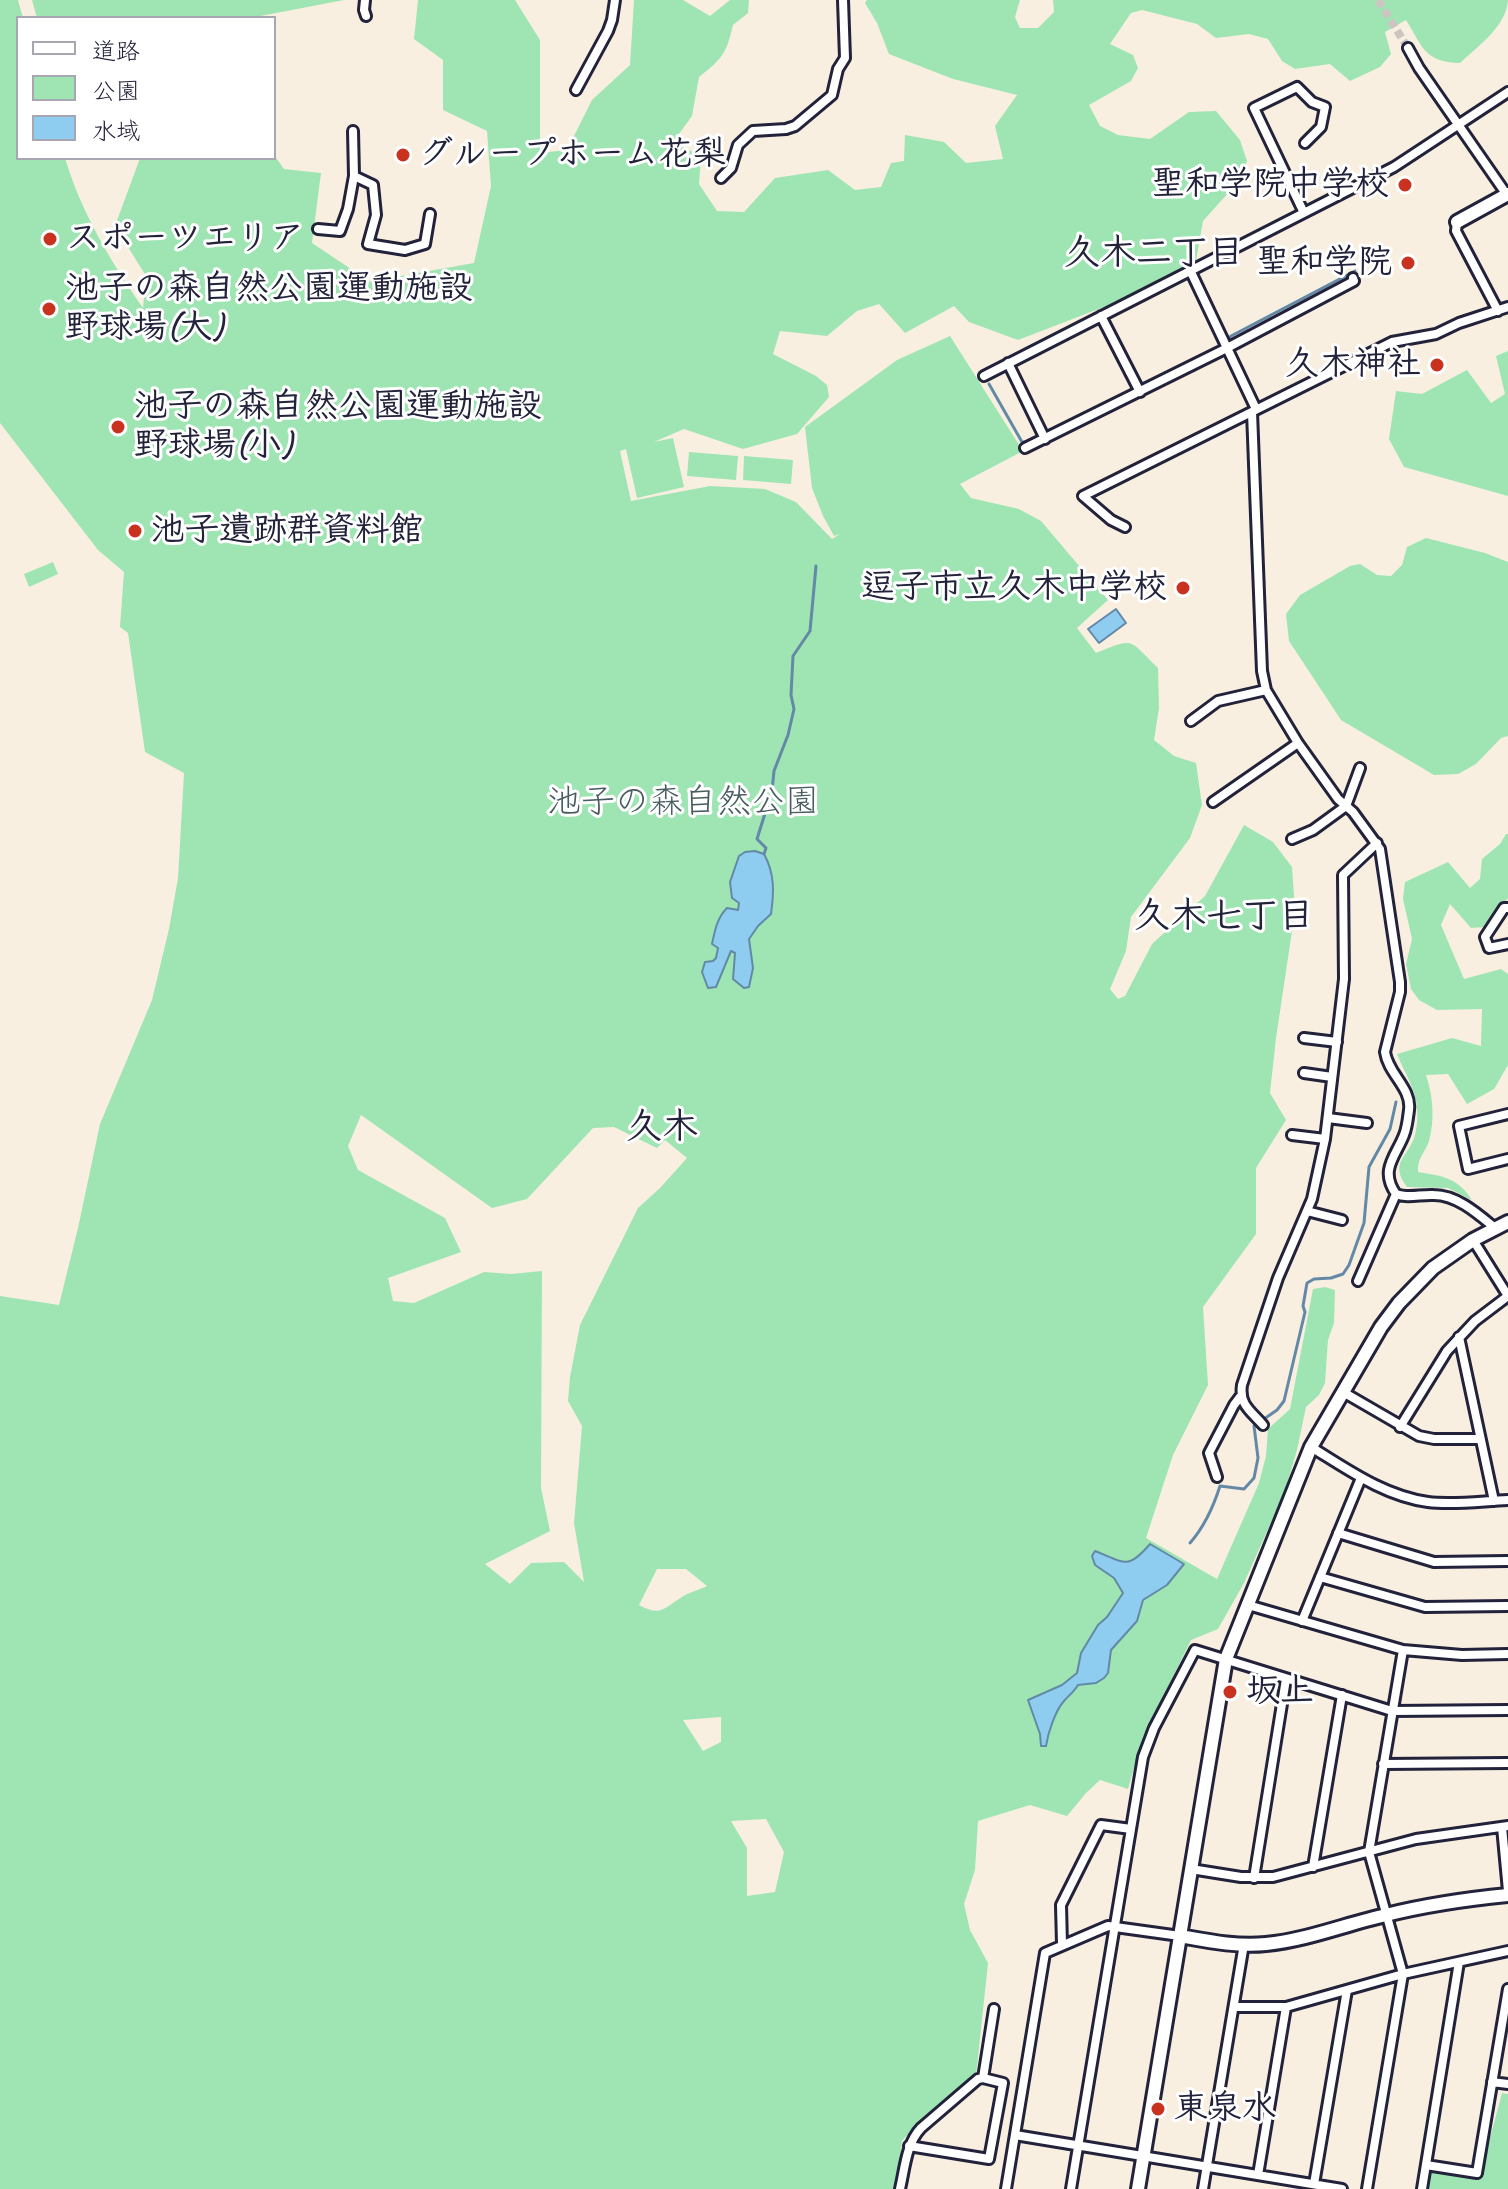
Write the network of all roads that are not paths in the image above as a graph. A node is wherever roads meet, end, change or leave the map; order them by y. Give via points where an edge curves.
1 (365, 0) edge
2 (615, 0) edge
3 (843, 0) edge
4 (366, 16) dead end
5 (1408, 48) tunnel mouth
6 (576, 90) dead end
7 (1508, 92) edge
8 (1458, 125) junction
9 (353, 131) dead end
10 (1305, 143) dead end
11 (354, 176) junction
12 (721, 178) dead end
13 (1508, 195) edge
14 (1304, 213) junction
15 (430, 214) dead end
16 (1457, 222) joint
17 (318, 229) dead end
18 (1190, 270) junction
19 (1353, 278) dead end
20 (1508, 307) edge
21 (1498, 311) junction
22 (1101, 316) junction
23 (1225, 345) junction
24 (1008, 363) junction
25 (984, 376) dead end
26 (1138, 389) junction
27 (1254, 410) junction
28 (1044, 436) junction
29 (1025, 448) dead end
30 (1125, 527) dead end
31 (1266, 690) junction
32 (1191, 721) dead end
33 (1298, 743) junction
34 (1360, 768) dead end
35 (1213, 802) dead end
36 (1346, 806) junction
37 (1292, 839) dead end
38 (1377, 843) junction
39 (1508, 908) edge
40 (1508, 944) edge
41 (1304, 1038) dead end
42 (1337, 1042) junction
43 (1304, 1073) dead end
44 (1332, 1077) junction
45 (1508, 1114) edge
46 (1328, 1118) junction
47 (1367, 1123) dead end
48 (1292, 1135) dead end
49 (1325, 1139) junction
50 (1508, 1159) edge
51 (1396, 1194) junction
52 (1307, 1211) junction
53 (1342, 1220) dead end
54 (1508, 1222) edge
55 (1495, 1228) junction
56 (1473, 1240) junction
57 (1358, 1281) dead end
58 (1508, 1296) edge
59 (1459, 1337) junction
60 (1343, 1392) junction
61 (1240, 1397) junction
62 (1261, 1422) dead end
63 (1400, 1427) junction
64 (1480, 1439) junction
65 (1311, 1447) junction
66 (1217, 1477) dead end
67 (1361, 1478) junction
68 (1508, 1500) edge
69 (1494, 1501) junction
70 (1338, 1533) junction
71 (1508, 1561) edge
72 (1320, 1577) junction
73 (1248, 1605) junction
74 (1508, 1606) edge
75 (1302, 1621) junction
76 (1403, 1650) junction
77 (1508, 1654) edge
78 (1226, 1659) junction
79 (1286, 1679) junction
80 (1342, 1695) junction
81 (1508, 1710) edge
82 (1392, 1711) junction
83 (1508, 1763) edge
84 (1383, 1764) junction
85 (1505, 1826) edge
86 (1131, 1829) junction
87 (1369, 1852) junction
88 (1313, 1867) junction
89 (1191, 1869) junction
90 (1254, 1878) junction
91 (1508, 1893) edge
92 (1386, 1915) junction
93 (1115, 1925) junction
94 (1180, 1936) junction
95 (1062, 1944) junction
96 (1244, 1944) junction
97 (1508, 1951) edge
98 (1459, 1962) junction
99 (1403, 1974) junction
100 (1508, 1989) edge
101 (1347, 1990) junction
102 (1234, 2007) junction
103 (1286, 2007) junction
104 (994, 2009) dead end
105 (983, 2078) junction
106 (1492, 2082) junction
107 (1508, 2084) edge
108 (1015, 2135) junction
109 (909, 2146) junction
110 (1078, 2146) junction
111 (1143, 2156) junction
112 (1426, 2165) junction
113 (1206, 2166) junction
114 (1258, 2175) junction
115 (1314, 2184) junction
116 (900, 2189) edge
117 (1006, 2189) edge
118 (1071, 2189) edge
119 (1138, 2189) edge
120 (1203, 2189) edge
121 (1342, 2189) edge
122 (1367, 2189) edge
123 (1422, 2189) edge

1 - 4 street
2 - 6 street via 608,31
3 - 12 street via 845,58 832,95 795,126 753,131 738,145 731,168
5 - 8 street
7 - 8 street
8 - 13 street
8 - 14 street via 1394,167
9 - 11 street
10 - 14 street via 1321,127 1325,107 1297,87 1254,108
11 - 15 street via 373,185 376,215 368,244 405,250 425,244
11 - 17 street via 340,231
13 - 16 street
14 - 18 street
16 - 21 street via 1456,231
18 - 22 street
18 - 23 street
19 - 23 street
20 - 21 street
21 - 27 street via 1436,334 1392,342
22 - 24 street
22 - 26 street
23 - 26 street
23 - 27 street
24 - 25 street
24 - 28 street
26 - 28 street
27 - 30 street via 1083,496
27 - 31 street
28 - 29 street
31 - 32 street via 1218,701
31 - 33 street
33 - 35 street
33 - 36 street
34 - 36 street
36 - 37 street
36 - 38 street
38 - 42 street via 1343,875 1344,979
38 - 51 street via 1400,982 1385,1052 1410,1105 1405,1134 1389,1166
39 - 40 street via 1485,937 1489,948
41 - 42 street
42 - 44 street
43 - 44 street
44 - 46 street
45 - 50 street via 1459,1126 1468,1169
46 - 47 street
46 - 49 street
48 - 49 street
49 - 52 street
51 - 55 street via 1449,1197
51 - 57 street
52 - 53 street
52 - 61 street via 1278,1278
54 - 55 street
55 - 56 street
56 - 58 street
56 - 60 street via 1433,1268 1399,1303
58 - 59 street
59 - 63 street
59 - 64 street
60 - 63 street
60 - 65 street
61 - 62 street
61 - 66 street via 1209,1453
63 - 64 street via 1434,1439
64 - 69 street
65 - 67 street
65 - 73 street
67 - 69 street via 1408,1498
67 - 70 street
68 - 69 street
70 - 71 street via 1434,1562
70 - 72 street
72 - 74 street via 1425,1607
72 - 75 street
73 - 75 street
73 - 78 street
75 - 76 street
76 - 77 street
76 - 82 street
78 - 79 street
78 - 86 street via 1195,1650 1147,1743
78 - 89 street
79 - 80 street
79 - 90 street
80 - 82 street
80 - 88 street
81 - 82 street
82 - 84 street
83 - 84 street
84 - 87 street
85 - 87 street
85 - 91 street
86 - 93 street
86 - 95 street via 1101,1825 1061,1905
87 - 88 street
87 - 92 street
88 - 90 street
89 - 90 street
89 - 94 street
91 - 92 street
92 - 96 street via 1286,1941
92 - 99 street
93 - 94 street
93 - 95 street
93 - 110 street
94 - 96 street
94 - 111 street
95 - 108 street via 1045,1953
96 - 102 street
97 - 98 street
98 - 99 street
98 - 112 street
99 - 101 street
99 - 122 street
100 - 106 street
101 - 103 street
101 - 115 street
102 - 103 street
102 - 113 street
103 - 114 street
104 - 105 street
105 - 109 street via 921,2128
105 - 109 street via 1003,2083 989,2159
106 - 107 street
106 - 112 street via 1477,2173
108 - 110 street
108 - 117 street
109 - 116 street
110 - 111 street
110 - 118 street
111 - 113 street
111 - 119 street
112 - 123 street
113 - 114 street
113 - 120 street
114 - 115 street
115 - 121 street

